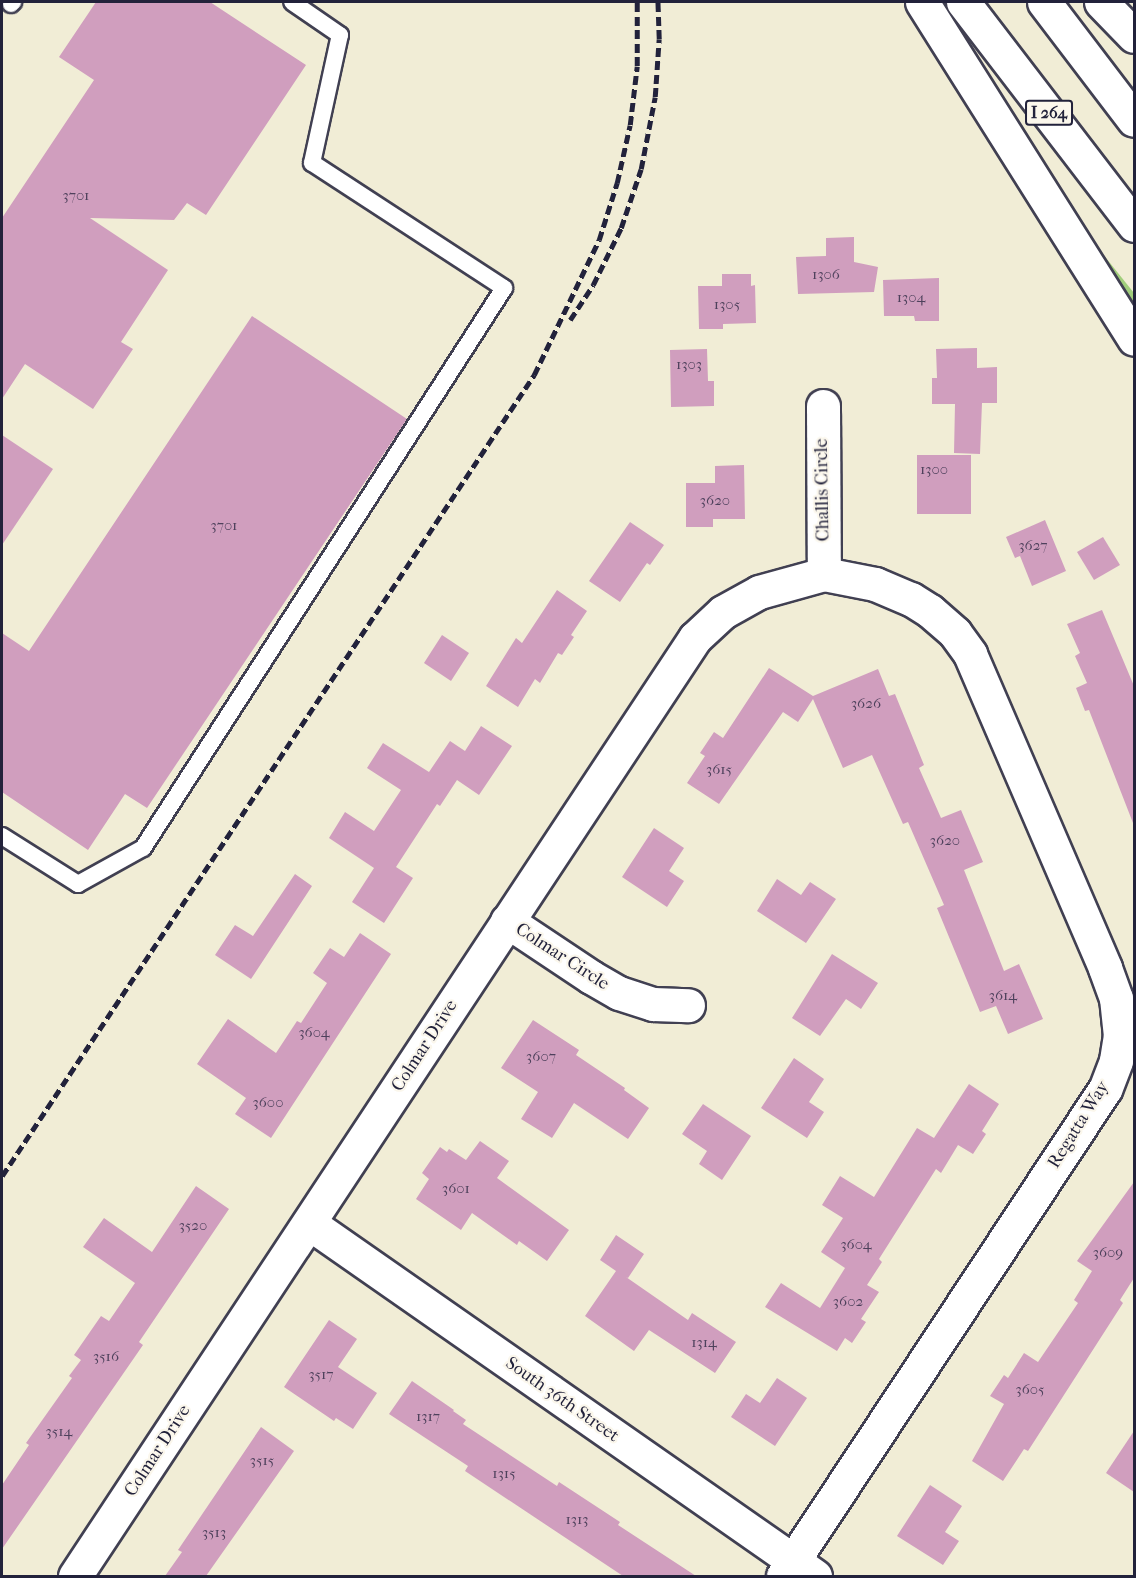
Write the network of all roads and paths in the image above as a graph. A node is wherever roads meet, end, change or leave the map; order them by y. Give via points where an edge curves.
1 (292, 2) edge
2 (922, 2) edge
3 (963, 2) edge
4 (1044, 2) edge
5 (1101, 2) edge
6 (1134, 36) edge
7 (1134, 120) edge
8 (1134, 225) edge
9 (1134, 339) edge
10 (823, 406) dead end
11 (824, 574) junction
12 (2, 836) edge
13 (507, 921) junction
14 (688, 1005) dead end
15 (309, 1223) junction
16 (797, 1571) edge
17 (75, 1576) edge

1 - 12 lane via 340,35 312,164 504,288 143,848 78,884
2 - 9 main road
3 - 8 main road, I 264
4 - 7 main road
5 - 6 main road
10 - 11 main road, Challis Circle
11 - 13 main road, Colmar Drive via 759,592 723,612 695,638
11 - 16 main road, Regatta Way via 875,584 911,599 954,633 970,654 1105,968 1116,998 1120,1035 1105,1089
13 - 14 main road, Colmar Circle via 619,993 653,1004
13 - 15 main road, Colmar Drive
15 - 16 main road, South 36th Street
15 - 17 main road, Colmar Drive

